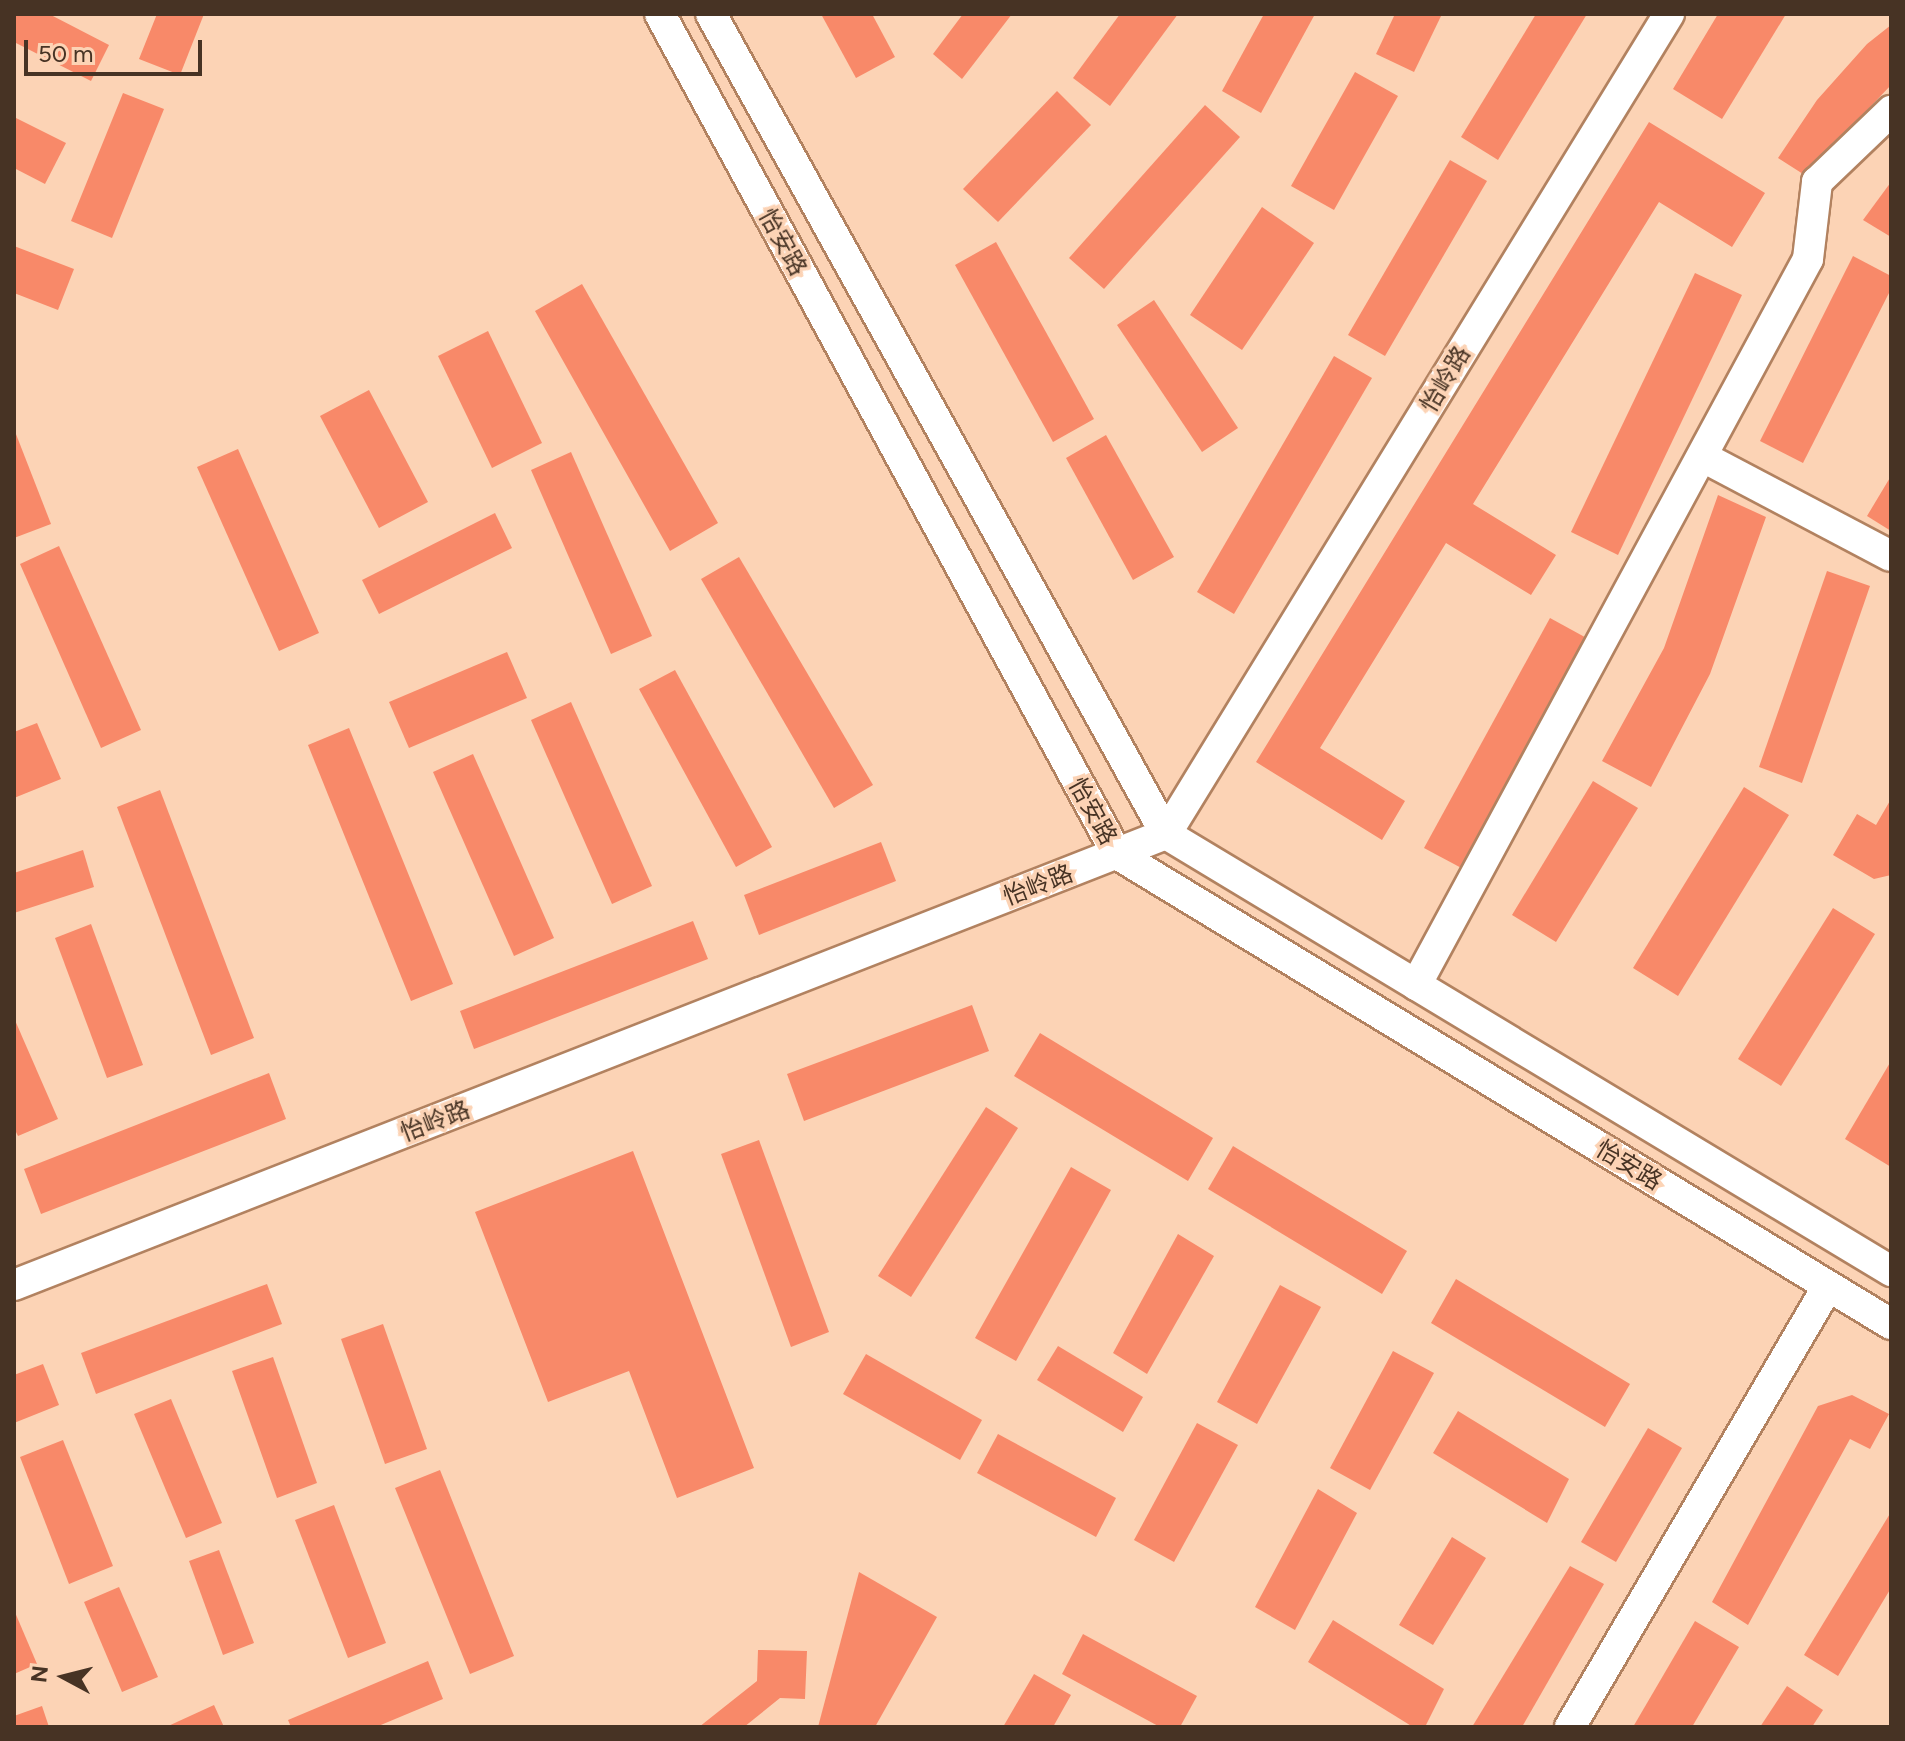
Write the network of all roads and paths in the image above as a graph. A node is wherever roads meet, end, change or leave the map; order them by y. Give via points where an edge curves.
1 (660, 14) edge
2 (711, 14) edge
3 (1669, 14) edge
4 (1891, 111) edge
5 (1703, 457) junction
6 (1891, 556) edge
7 (1166, 834) junction
8 (1117, 854) junction
9 (1416, 985) junction
10 (1891, 1271) edge
11 (14, 1285) edge
12 (1828, 1286) junction
13 (1891, 1324) edge
14 (1570, 1727) edge

1 - 8 street, 怡安路
2 - 7 street, 怡安路
3 - 7 street, 怡岭路
4 - 5 street via 1817,182 1808,259
5 - 6 street
5 - 9 street
7 - 8 street, 怡岭路
7 - 9 street, 怡安路
8 - 11 street, 怡岭路
8 - 12 street, 怡安路
9 - 10 street, 怡安路
12 - 13 street, 怡安路
12 - 14 street

